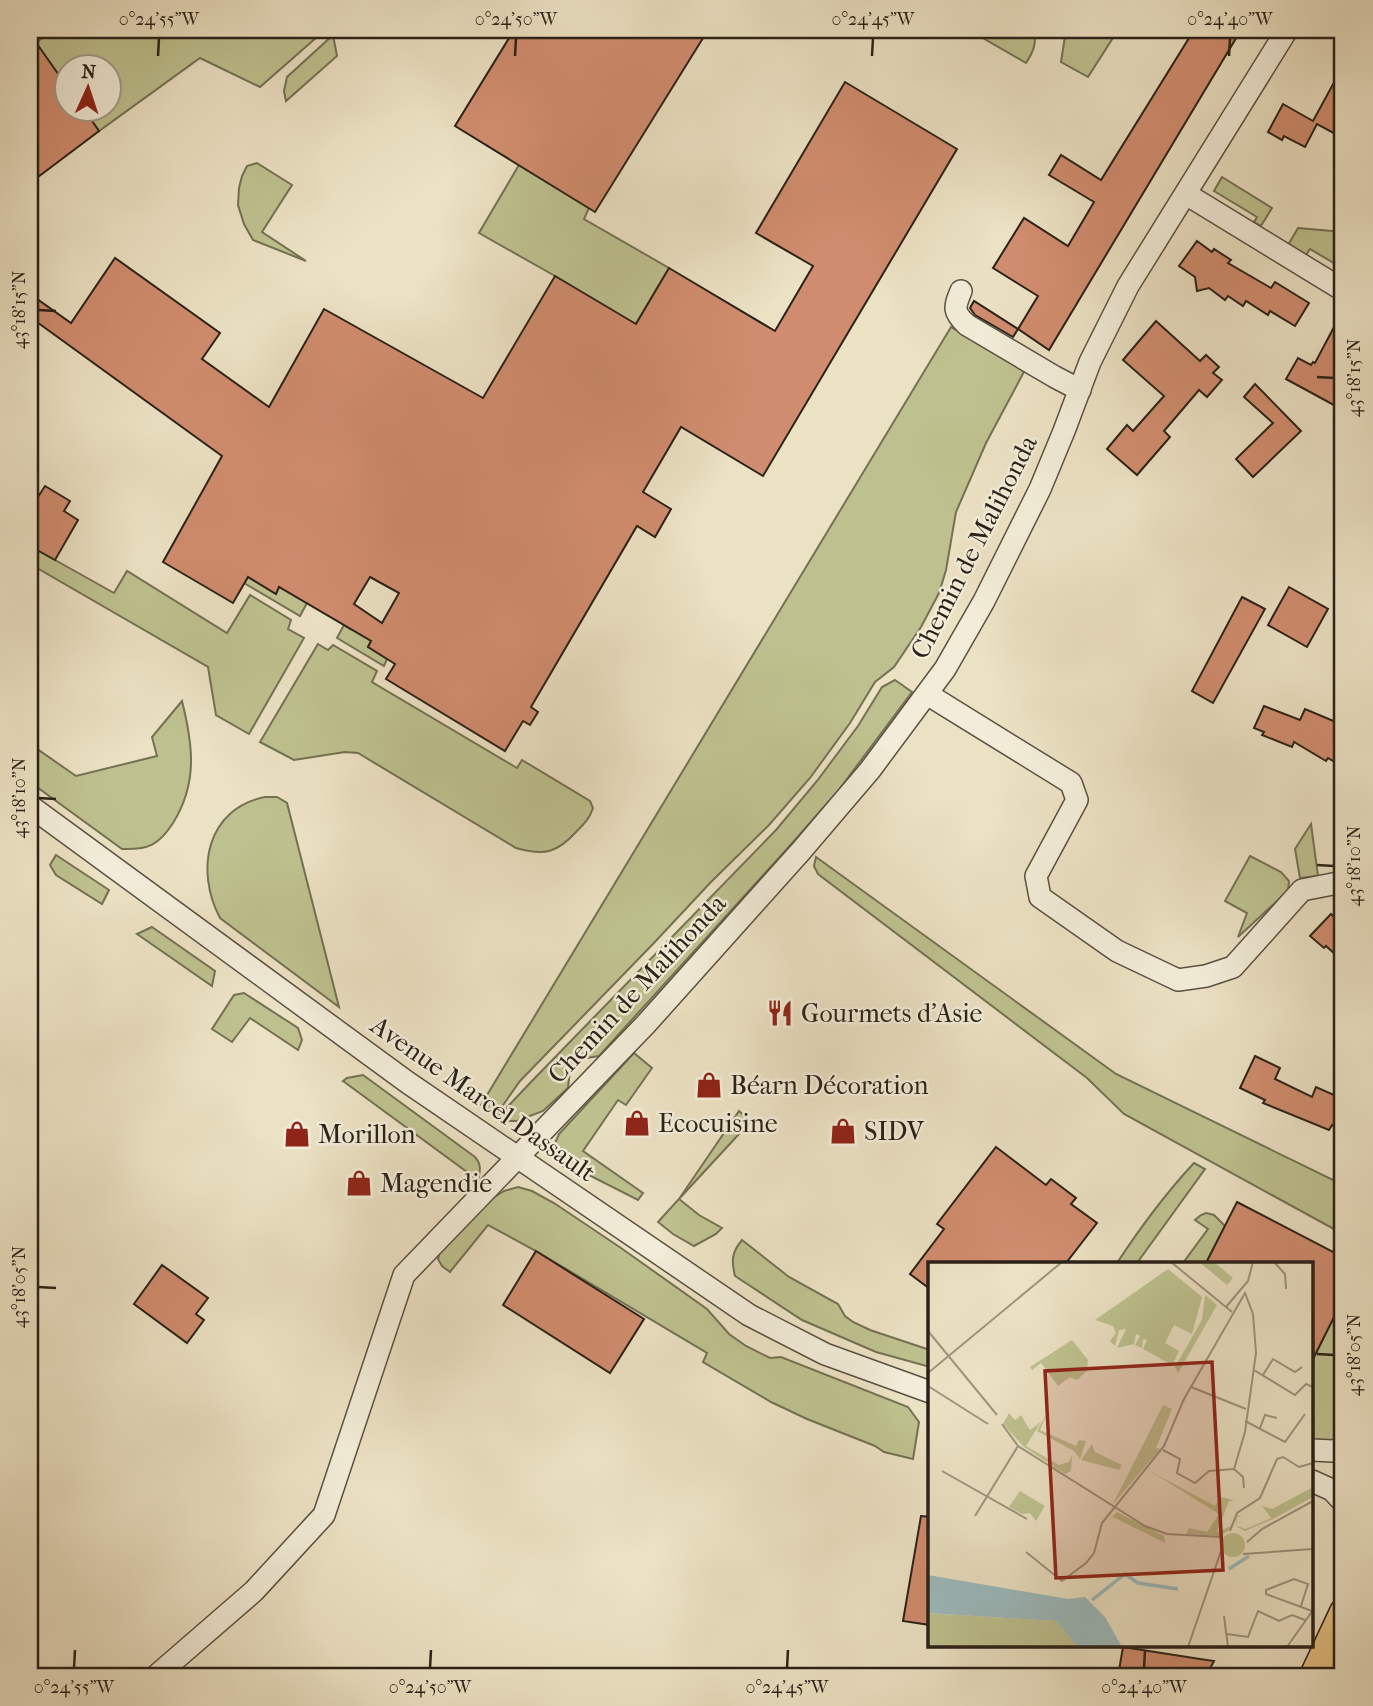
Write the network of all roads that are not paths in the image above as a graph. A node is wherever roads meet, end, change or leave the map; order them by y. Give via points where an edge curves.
1 (1287, 30) edge
2 (1186, 194) junction
3 (1343, 290) edge
4 (961, 291) dead end
5 (1080, 390) junction
6 (927, 694) junction
7 (30, 806) edge
8 (1343, 883) edge
9 (517, 1159) junction
10 (928, 1391) edge
11 (1343, 1448) edge
12 (1314, 1450) edge
13 (1314, 1482) edge
14 (1343, 1502) edge
15 (1343, 1612) edge
16 (156, 1676) edge
17 (1313, 1676) edge

1 - 2 street, Chemin de Malihonda
2 - 3 street
2 - 5 street, Chemin de Malihonda via 1128,286
4 - 5 street via 956,311 967,325
5 - 6 street, Chemin de Malihonda via 1040,489 984,601
6 - 8 street via 1071,783 1077,800 1036,876 1040,897 1118,951 1178,980 1233,967 1302,890
6 - 9 street, Chemin de Malihonda via 801,851
7 - 9 street, Avenue Marcel Dassault
9 - 10 street, Avenue Marcel Dassault via 749,1315 825,1354
9 - 16 street, Chemin de Malihonda via 404,1275 324,1515 254,1591
11 - 12 street
13 - 14 street via 1332,1490
15 - 17 main road

